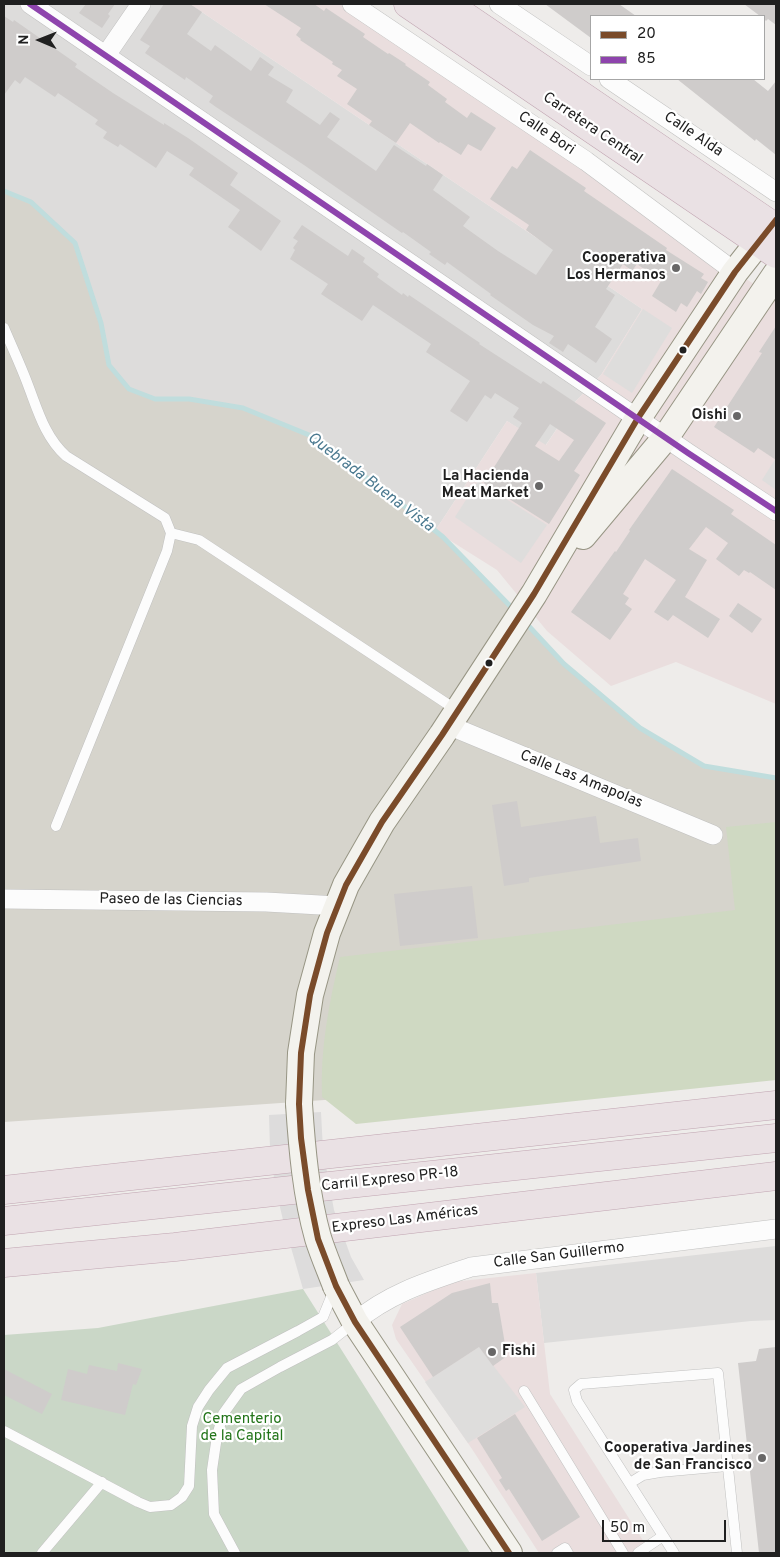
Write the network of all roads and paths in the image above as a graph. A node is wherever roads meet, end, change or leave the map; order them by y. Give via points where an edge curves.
1 (30, 4) edge
2 (141, 4) edge
3 (352, 4) edge
4 (408, 4) edge
5 (447, 4) edge
6 (499, 4) edge
7 (106, 55) junction
8 (590, 65) edge
9 (611, 80) edge
10 (776, 192) edge
11 (772, 234) edge
12 (735, 272) junction
13 (773, 288) edge
14 (4, 328) edge
15 (638, 418) junction
16 (666, 437) junction
17 (776, 511) edge
18 (172, 533) junction
19 (534, 594) junction
20 (453, 718) junction
21 (56, 826) dead end
22 (713, 835) dead end
23 (4, 899) edge
24 (338, 906) junction
25 (776, 1105) edge
26 (776, 1138) edge
27 (776, 1176) edge
28 (4, 1190) edge
29 (4, 1221) edge
30 (776, 1229) edge
31 (4, 1263) edge
32 (336, 1286) junction
33 (355, 1322) junction
34 (524, 1392) dead end
35 (4, 1431) edge
36 (728, 1466) junction
37 (102, 1482) junction
38 (630, 1484) junction
39 (663, 1536) junction
40 (42, 1553) edge
41 (235, 1553) edge
42 (509, 1553) edge
43 (557, 1553) edge
44 (568, 1553) edge
45 (623, 1553) edge
46 (638, 1553) edge
47 (674, 1553) edge
48 (737, 1553) edge

1 - 7 street
2 - 7 street
3 - 12 street, Calle Bori via 586,161
4 - 11 highway, Carretera Central
5 - 11 highway, Carretera Central
6 - 8 street
7 - 15 street
9 - 10 street, Calle Alda
11 - 12 street
12 - 15 street
13 - 16 street
14 - 18 lane via 42,423 57,448 165,518
15 - 16 street
15 - 19 street
16 - 17 street
16 - 19 street
18 - 20 lane via 199,540
18 - 21 lane
19 - 20 street
20 - 22 street, Calle Las Amapolas
20 - 24 street via 382,822 346,885
23 - 24 street, Paseo de las Ciencias
24 - 32 street, bridge via 310,995 301,1053 299,1104 308,1190 318,1239
25 - 28 highway
26 - 29 highway, Carril Expreso PR-18
27 - 31 highway, Expreso Las Américas via 175,1247
30 - 33 street, Calle San Guillermo via 471,1267 388,1299
32 - 33 street
32 - 37 lane via 322,1317 227,1368 209,1390 192,1426 189,1486 182,1497 171,1505 150,1507
33 - 41 lane via 332,1340 241,1389 223,1414 212,1470 214,1514
33 - 42 street
34 - 45 lane
35 - 37 lane
36 - 38 lane via 643,1475
36 - 38 lane via 718,1373 581,1384 574,1390 577,1401
36 - 48 lane
37 - 40 lane
38 - 39 lane
39 - 46 lane
39 - 47 lane
43 - 44 lane via 565,1548

